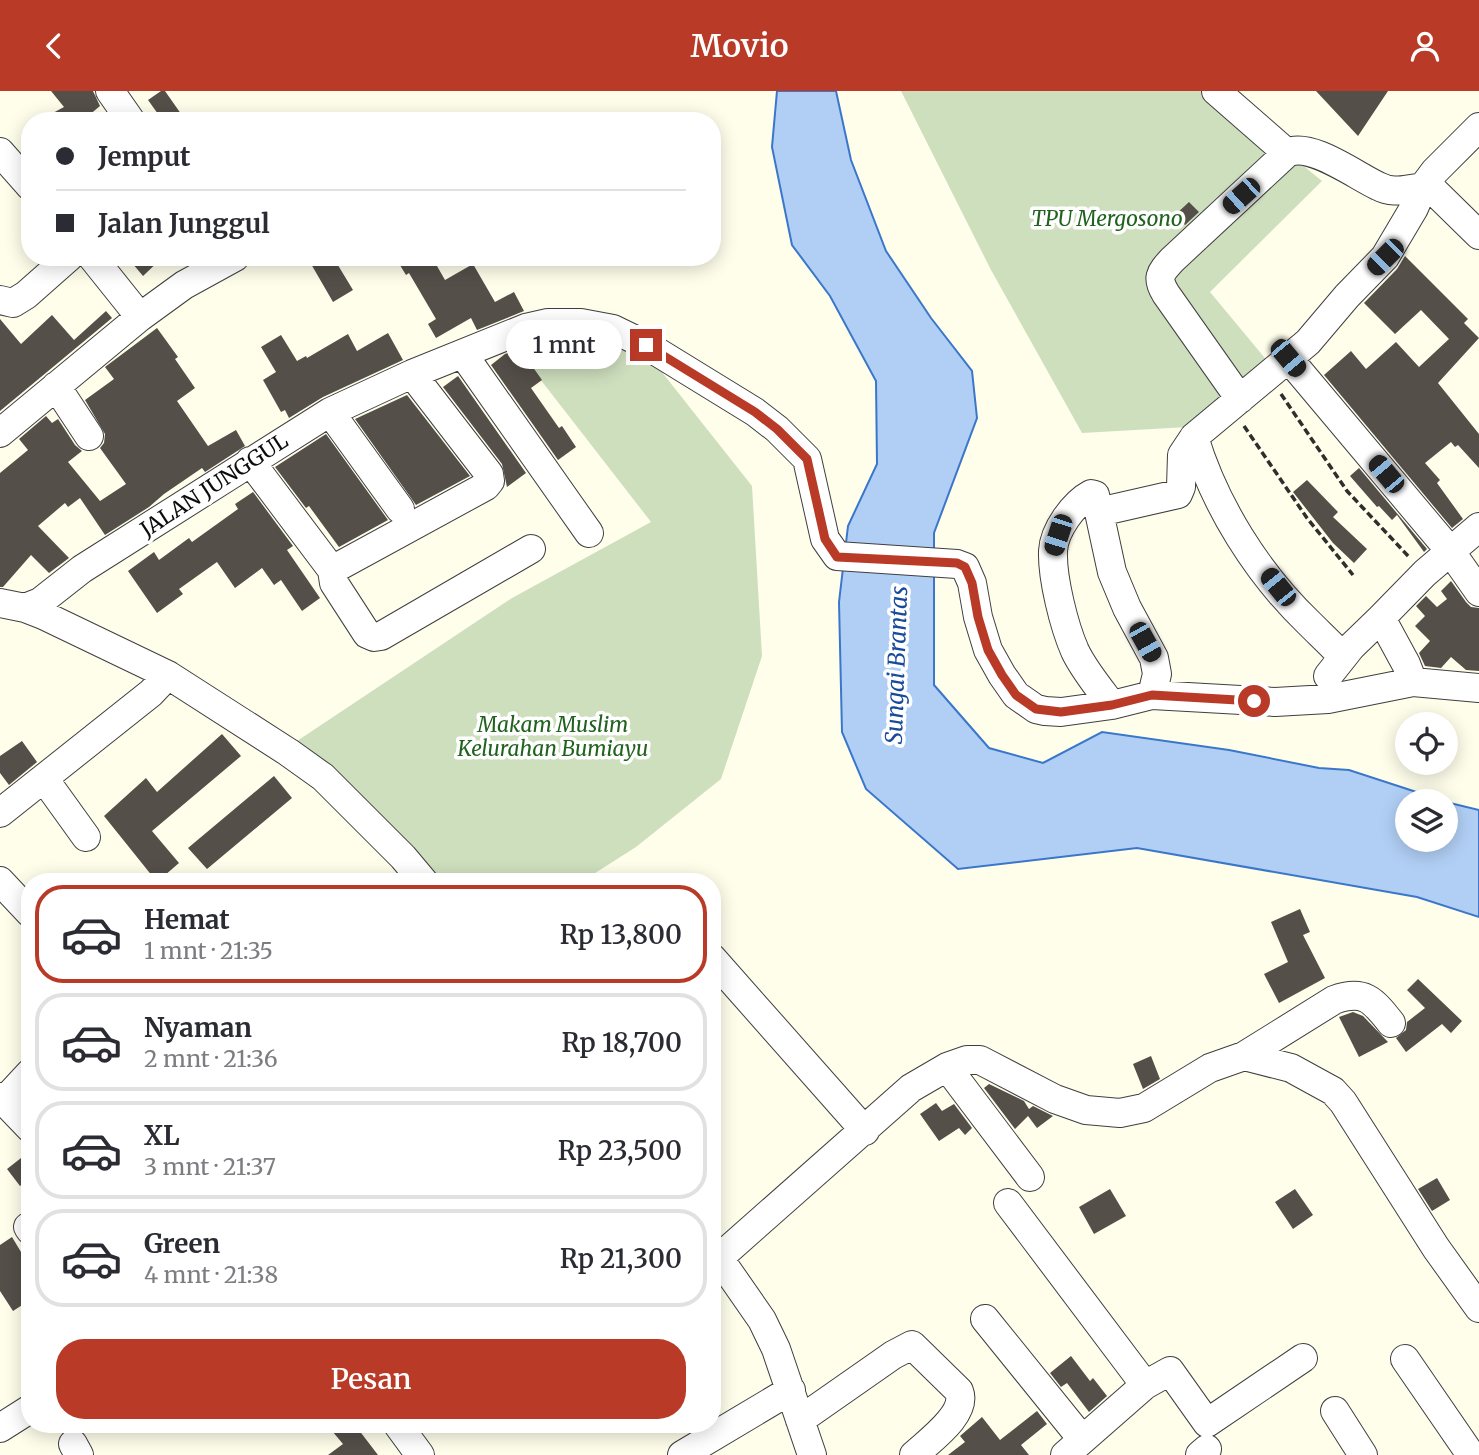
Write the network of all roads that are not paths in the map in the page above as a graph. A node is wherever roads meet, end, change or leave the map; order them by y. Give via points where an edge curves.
1 (110, 91) edge
2 (1216, 91) edge
3 (125, 112) edge
4 (1479, 127) edge
5 (0, 152) edge
6 (1287, 153) junction
7 (21, 176) edge
8 (1423, 187) junction
9 (1479, 235) edge
10 (59, 266) edge
11 (99, 266) edge
12 (218, 266) edge
13 (0, 300) edge
14 (140, 317) junction
15 (463, 353) junction
16 (1278, 366) junction
17 (412, 374) junction
18 (57, 386) junction
19 (1236, 403) junction
20 (330, 412) junction
21 (0, 433) edge
22 (89, 436) dead end
23 (1194, 437) junction
24 (250, 461) junction
25 (400, 509) dead end
26 (1099, 512) junction
27 (1479, 527) edge
28 (589, 533) dead end
29 (531, 549) dead end
30 (1451, 552) junction
31 (332, 570) junction
32 (1479, 592) edge
33 (12, 605) edge
34 (1381, 618) junction
35 (168, 675) junction
36 (1413, 682) junction
37 (1479, 688) edge
38 (1152, 695) junction
39 (1112, 705) junction
40 (45, 780) junction
41 (0, 813) edge
42 (86, 837) dead end
43 (416, 873) edge
44 (0, 881) edge
45 (21, 903) edge
46 (721, 968) edge
47 (1391, 1023) dead end
48 (1244, 1056) junction
49 (947, 1067) junction
50 (21, 1081) edge
51 (2, 1099) edge
52 (21, 1119) edge
53 (865, 1131) junction
54 (1030, 1177) dead end
55 (1008, 1203) dead end
56 (721, 1249) edge
57 (721, 1260) edge
58 (1479, 1308) edge
59 (985, 1319) dead end
60 (1303, 1358) dead end
61 (1405, 1359) dead end
62 (1146, 1385) junction
63 (791, 1390) junction
64 (1335, 1411) dead end
65 (21, 1415) edge
66 (800, 1420) junction
67 (0, 1428) edge
68 (721, 1432) edge
69 (719, 1433) edge
70 (1074, 1447) edge
71 (682, 1455) edge
72 (812, 1455) edge
73 (914, 1455) edge
74 (1363, 1455) edge
75 (1471, 1455) edge

1 - 3 street
2 - 6 street
4 - 8 street
5 - 7 street
6 - 8 street via 1303,150 1395,192
6 - 19 street via 1159,277
8 - 9 street via 1440,195
8 - 16 street via 1385,257 1308,342
10 - 13 street via 13,303
11 - 14 street
12 - 14 street
14 - 18 street
15 - 17 street, JALAN JUNGGUL
15 - 28 street
15 - 39 street, JALAN JUNGGUL via 526,328 556,323 613,329 646,345 755,412 807,459 825,539 837,557 965,567 988,650 1016,695 1045,711
16 - 19 street
16 - 30 street
17 - 20 street, JALAN JUNGGUL
17 - 31 street via 490,481
18 - 21 street
18 - 22 street
19 - 23 street
20 - 24 street, JALAN JUNGGUL
20 - 25 street
23 - 26 street via 1182,455 1178,494
23 - 34 street via 1203,467 1255,559 1311,625 1335,666
24 - 31 street
24 - 33 street, JALAN JUNGGUL via 82,569 40,602
26 - 38 street via 1112,572 1154,658 1157,674
26 - 39 street via 1091,493 1069,515 1053,549 1059,600 1075,652
27 - 30 street
29 - 31 street via 374,638 334,583
30 - 32 street
30 - 34 street
33 - 35 street
34 - 36 street
35 - 40 street
35 - 43 street via 323,777
36 - 37 street
36 - 38 street via 1307,701
38 - 39 street
40 - 41 street
40 - 42 street
44 - 45 street
46 - 53 street
47 - 48 street via 1374,1002 1347,995
48 - 49 street via 1210,1068 1144,1108 1120,1113 1086,1110 1055,1099 980,1061
48 - 58 street via 1291,1068 1333,1091
49 - 53 street via 896,1100
49 - 54 street
50 - 51 street
51 - 52 street
53 - 56 street
55 - 62 street
57 - 63 street via 762,1320
59 - 70 street
60 - 62 street via 1207,1423 1170,1371
61 - 75 street
62 - 70 street
63 - 66 street
63 - 68 street
64 - 74 street
65 - 67 street
66 - 72 street
66 - 73 street via 912,1345 962,1400 958,1412
69 - 71 street

